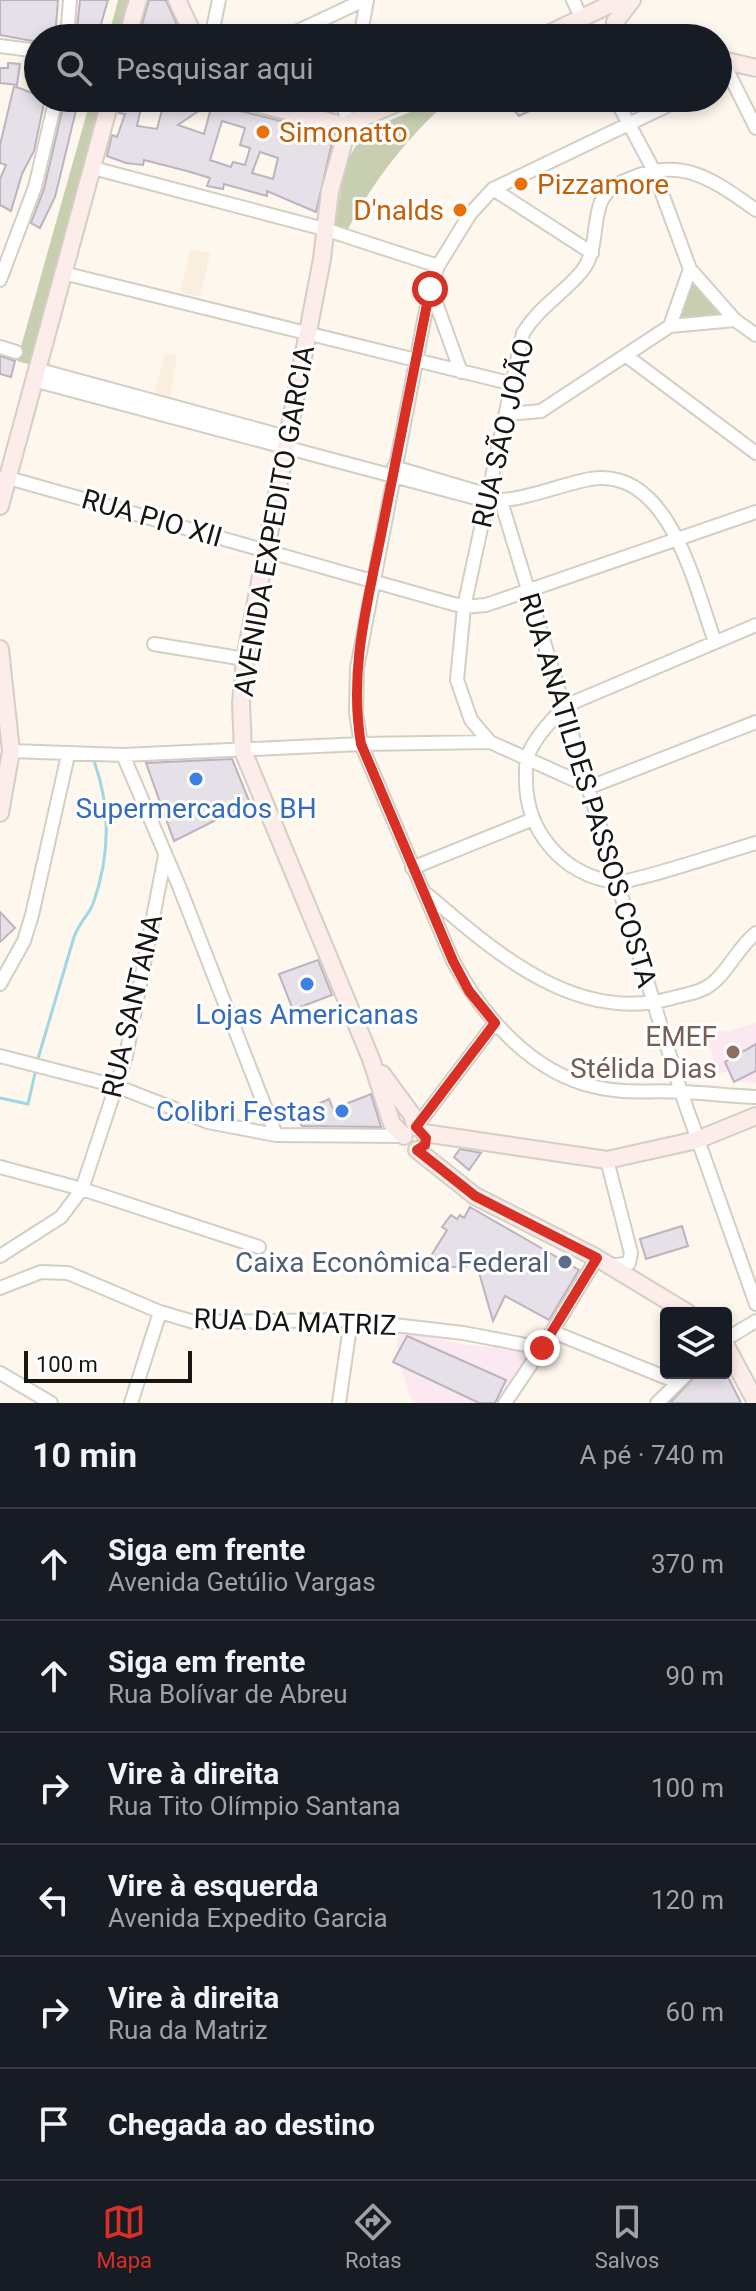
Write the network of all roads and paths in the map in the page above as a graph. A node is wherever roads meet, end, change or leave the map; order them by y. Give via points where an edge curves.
1 (70, 0) edge
2 (138, 0) edge
3 (177, 0) edge
4 (219, 0) edge
5 (366, 0) edge
6 (573, 0) edge
7 (619, 0) edge
8 (632, 0) edge
9 (68, 24) edge
10 (131, 24) edge
11 (188, 24) edge
12 (214, 24) edge
13 (314, 24) edge
14 (362, 24) edge
15 (581, 24) edge
16 (589, 24) edge
17 (615, 24) edge
18 (0, 46) edge
19 (24, 49) edge
20 (732, 61) edge
21 (753, 65) edge
22 (732, 74) edge
23 (732, 90) edge
24 (53, 112) edge
25 (107, 112) edge
26 (296, 112) edge
27 (345, 112) edge
28 (371, 112) edge
29 (622, 112) edge
30 (655, 112) edge
31 (348, 124) junction
32 (629, 125) junction
33 (756, 128) edge
34 (93, 168) junction
35 (653, 169) junction
36 (493, 189) junction
37 (756, 210) edge
38 (324, 229) junction
39 (6, 248) edge
40 (592, 253) junction
41 (438, 266) junction
42 (690, 269) junction
43 (63, 273) junction
44 (0, 280) edge
45 (430, 289) junction
46 (735, 320) junction
47 (670, 326) junction
48 (307, 335) junction
49 (756, 335) edge
50 (0, 347) edge
51 (16, 352) dead end
52 (628, 357) junction
53 (416, 361) junction
54 (461, 372) junction
55 (35, 374) junction
56 (513, 384) junction
57 (507, 414) junction
58 (285, 442) junction
59 (756, 453) edge
60 (393, 472) junction
61 (5, 477) junction
62 (493, 498) junction
63 (0, 506) edge
64 (756, 512) edge
65 (677, 537) junction
66 (265, 549) junction
67 (372, 581) junction
68 (526, 590) junction
69 (464, 607) junction
70 (756, 625) edge
71 (715, 642) junction
72 (154, 644) dead end
73 (0, 649) edge
74 (245, 659) junction
75 (565, 706) junction
76 (756, 722) edge
77 (490, 742) junction
78 (361, 744) junction
79 (11, 751) junction
80 (243, 751) junction
81 (68, 755) junction
82 (123, 755) junction
83 (527, 758) junction
84 (590, 787) junction
85 (0, 813) edge
86 (531, 820) junction
87 (755, 845) edge
88 (165, 856) junction
89 (412, 868) junction
90 (617, 883) junction
91 (426, 893) junction
92 (756, 933) edge
93 (0, 984) edge
94 (655, 1003) junction
95 (495, 1023) junction
96 (0, 1056) edge
97 (116, 1086) junction
98 (681, 1092) junction
99 (756, 1097) edge
100 (756, 1116) edge
101 (414, 1132) junction
102 (276, 1135) junction
103 (697, 1140) junction
104 (607, 1160) junction
105 (0, 1167) edge
106 (82, 1189) junction
107 (259, 1247) dead end
108 (0, 1256) edge
109 (597, 1258) junction
110 (612, 1266) junction
111 (0, 1288) edge
112 (756, 1304) edge
113 (678, 1307) edge
114 (160, 1312) junction
115 (351, 1320) junction
116 (756, 1321) edge
117 (553, 1332) junction
118 (732, 1335) edge
119 (542, 1348) junction
120 (732, 1357) edge
121 (660, 1370) edge
122 (0, 1373) edge
123 (681, 1379) edge
124 (756, 1402) edge
125 (51, 1403) edge
126 (131, 1403) edge
127 (339, 1403) edge
128 (505, 1403) edge
129 (657, 1403) edge

1 - 9 street
2 - 10 main road
3 - 11 main road
4 - 12 street
5 - 13 street
5 - 14 street
6 - 15 street
7 - 16 main road
8 - 17 main road
18 - 19 street
20 - 21 main road
21 - 22 street
23 - 33 street
24 - 39 street via 35,187
25 - 34 main road
26 - 31 main road
27 - 31 street
28 - 31 main road
29 - 32 street
30 - 32 street
31 - 38 main road, AVENIDA EXPEDITO GARCIA
32 - 35 street
32 - 36 street
34 - 38 street
34 - 43 main road
35 - 37 street via 704,176
35 - 40 street, RUA SÃO JOÃO via 614,185 602,199
35 - 42 street
36 - 40 street
36 - 41 street via 470,214
38 - 41 street
38 - 48 main road, AVENIDA EXPEDITO GARCIA
39 - 44 street
40 - 56 street, RUA SÃO JOÃO via 582,271 523,333
41 - 45 street
42 - 46 street
42 - 47 street
43 - 48 street
43 - 55 main road
45 - 53 street
45 - 54 street
46 - 47 street
46 - 49 street
47 - 52 street
48 - 53 street
48 - 58 main road, AVENIDA EXPEDITO GARCIA
50 - 51 street
52 - 57 street via 541,411
52 - 59 street
53 - 54 street
53 - 60 street
54 - 56 street
55 - 58 street
55 - 61 main road
56 - 57 street, RUA SÃO JOÃO
57 - 62 street, RUA SÃO JOÃO
58 - 60 street
58 - 66 main road, AVENIDA EXPEDITO GARCIA
60 - 62 street
60 - 67 street
61 - 63 main road
61 - 66 street, RUA PIO XII
62 - 65 street via 613,478 651,500
62 - 68 street, RUA ANATILDES PASSOS COSTA
62 - 69 street, RUA SÃO JOÃO
64 - 65 street, RUA PIO XII
65 - 68 street, RUA PIO XII
65 - 71 street
66 - 67 street, RUA PIO XII
66 - 74 main road, AVENIDA EXPEDITO GARCIA
67 - 69 street, RUA PIO XII
67 - 78 street via 357,668
68 - 69 street, RUA PIO XII
68 - 75 street, RUA ANATILDES PASSOS COSTA
69 - 77 street, RUA SÃO JOÃO via 457,680 471,720
70 - 71 street
71 - 75 street
72 - 74 street
73 - 79 main road
74 - 80 main road, AVENIDA EXPEDITO GARCIA
75 - 83 street
75 - 84 street, RUA ANATILDES PASSOS COSTA
76 - 84 street
77 - 78 street
77 - 83 street
78 - 80 street
78 - 89 street
79 - 81 street
79 - 85 main road
80 - 82 street
80 - 101 main road, AVENIDA EXPEDITO GARCIA via 371,1059 412,1115
81 - 82 street
81 - 93 street via 32,915
82 - 88 street
83 - 84 street
83 - 86 street
84 - 90 street, RUA ANATILDES PASSOS COSTA
86 - 89 street
86 - 90 street via 569,863
87 - 90 street
88 - 97 street, RUA SANTANA
88 - 102 street
89 - 91 street
90 - 94 street, RUA ANATILDES PASSOS COSTA
91 - 94 street via 505,960 552,986 587,997
91 - 95 street via 453,961
92 - 94 street via 705,989
94 - 98 street, RUA ANATILDES PASSOS COSTA
95 - 98 street via 560,1075 630,1092
95 - 101 street
96 - 97 street
97 - 102 street via 208,1122
97 - 106 street, RUA SANTANA
98 - 99 street
98 - 103 street, RUA ANATILDES PASSOS COSTA
100 - 103 main road
101 - 102 street
101 - 104 main road
101 - 109 main road via 425,1144 417,1150 475,1196
103 - 104 main road
103 - 112 street, RUA ANATILDES PASSOS COSTA
104 - 110 street via 631,1253 629,1263
105 - 106 street
106 - 107 street
106 - 108 street, RUA SANTANA via 61,1217
109 - 110 main road
109 - 117 street
110 - 113 main road
111 - 114 street, RUA DA MATRIZ via 41,1272 68,1273
114 - 115 street, RUA DA MATRIZ via 211,1325
114 - 126 street
115 - 119 street, RUA DA MATRIZ
115 - 127 street
116 - 118 street
117 - 119 street
117 - 121 street
119 - 128 street
120 - 124 main road
122 - 125 street
123 - 129 street

